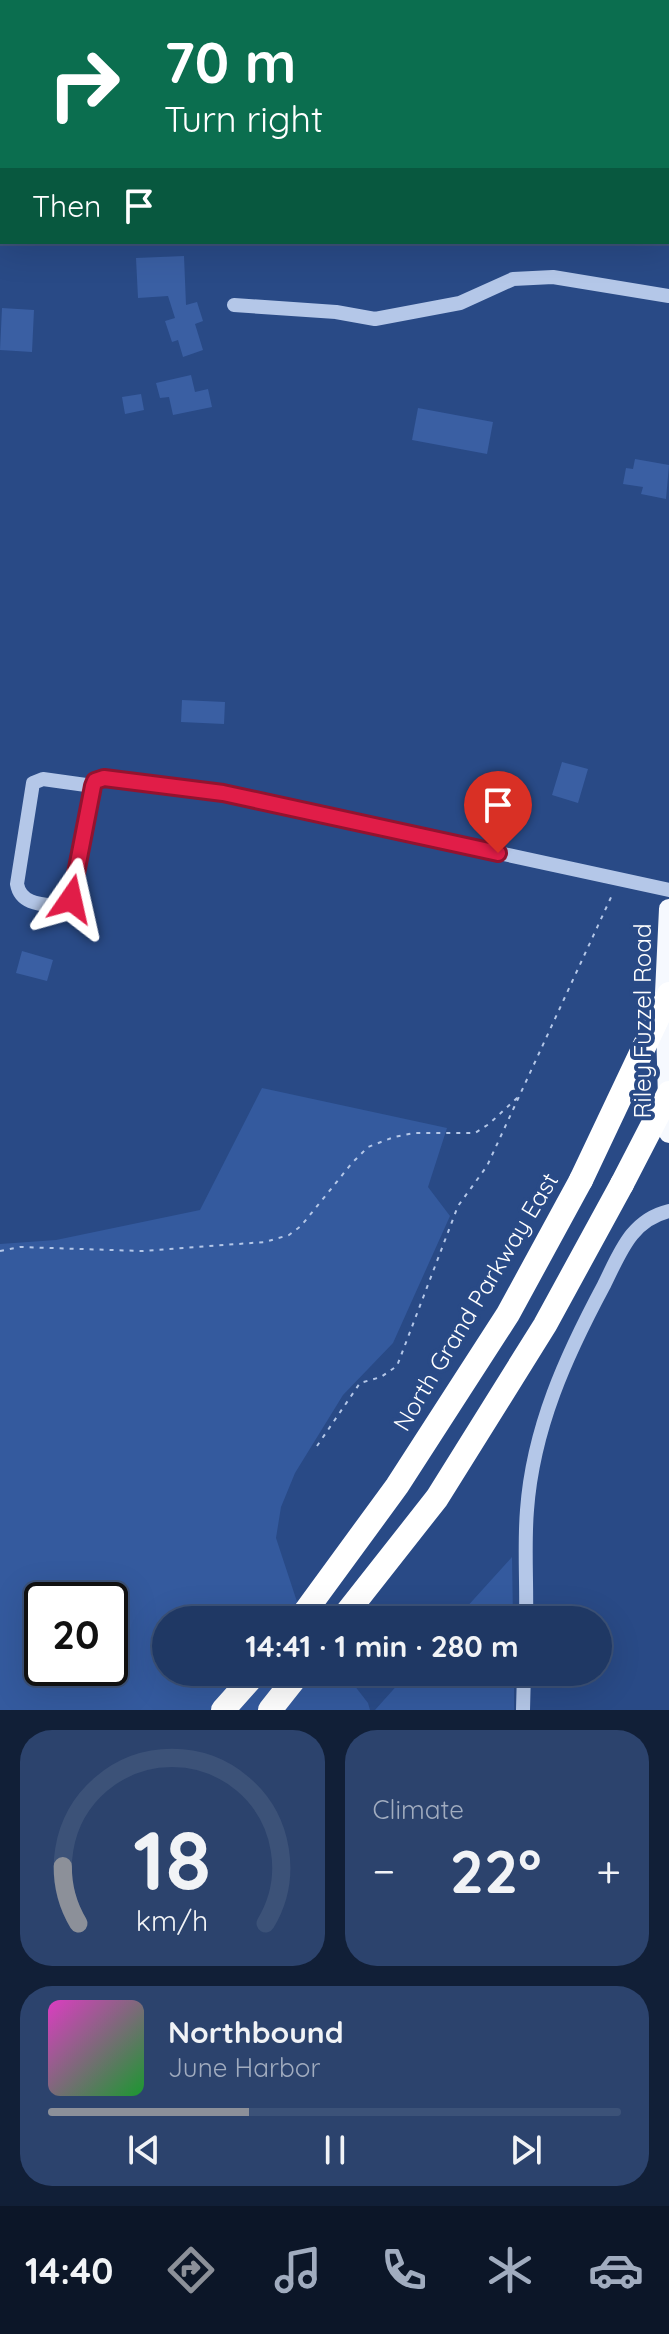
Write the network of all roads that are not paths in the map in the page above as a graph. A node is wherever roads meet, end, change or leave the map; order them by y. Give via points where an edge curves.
1 (669, 296) edge
2 (234, 305) dead end
3 (93, 786) junction
4 (669, 890) edge
5 (669, 909) edge
6 (669, 994) edge
7 (668, 1107) edge
8 (669, 1133) edge
9 (669, 1211) edge
10 (309, 1606) edge
11 (352, 1606) edge
12 (526, 1606) edge
13 (244, 1686) edge
14 (289, 1686) edge
15 (524, 1686) edge
16 (223, 1710) edge
17 (270, 1710) edge
18 (523, 1710) edge

1 - 2 street via 544,277 513,279 436,310 375,319
3 - 3 street via 69,903 66,907 26,900 17,884 33,783 43,779
3 - 4 street via 104,778 223,793
5 - 7 main road, Riley Fuzzel Road
6 - 10 highway, North Grand Parkway East, bridge via 581,1180 508,1314 397,1486
7 - 8 main road, Riley Fuzzel Road
7 - 11 highway, bridge via 545,1325 437,1498
9 - 12 street via 652,1215 632,1230 568,1353 540,1428 527,1509
13 - 16 highway
14 - 17 highway
15 - 18 street

